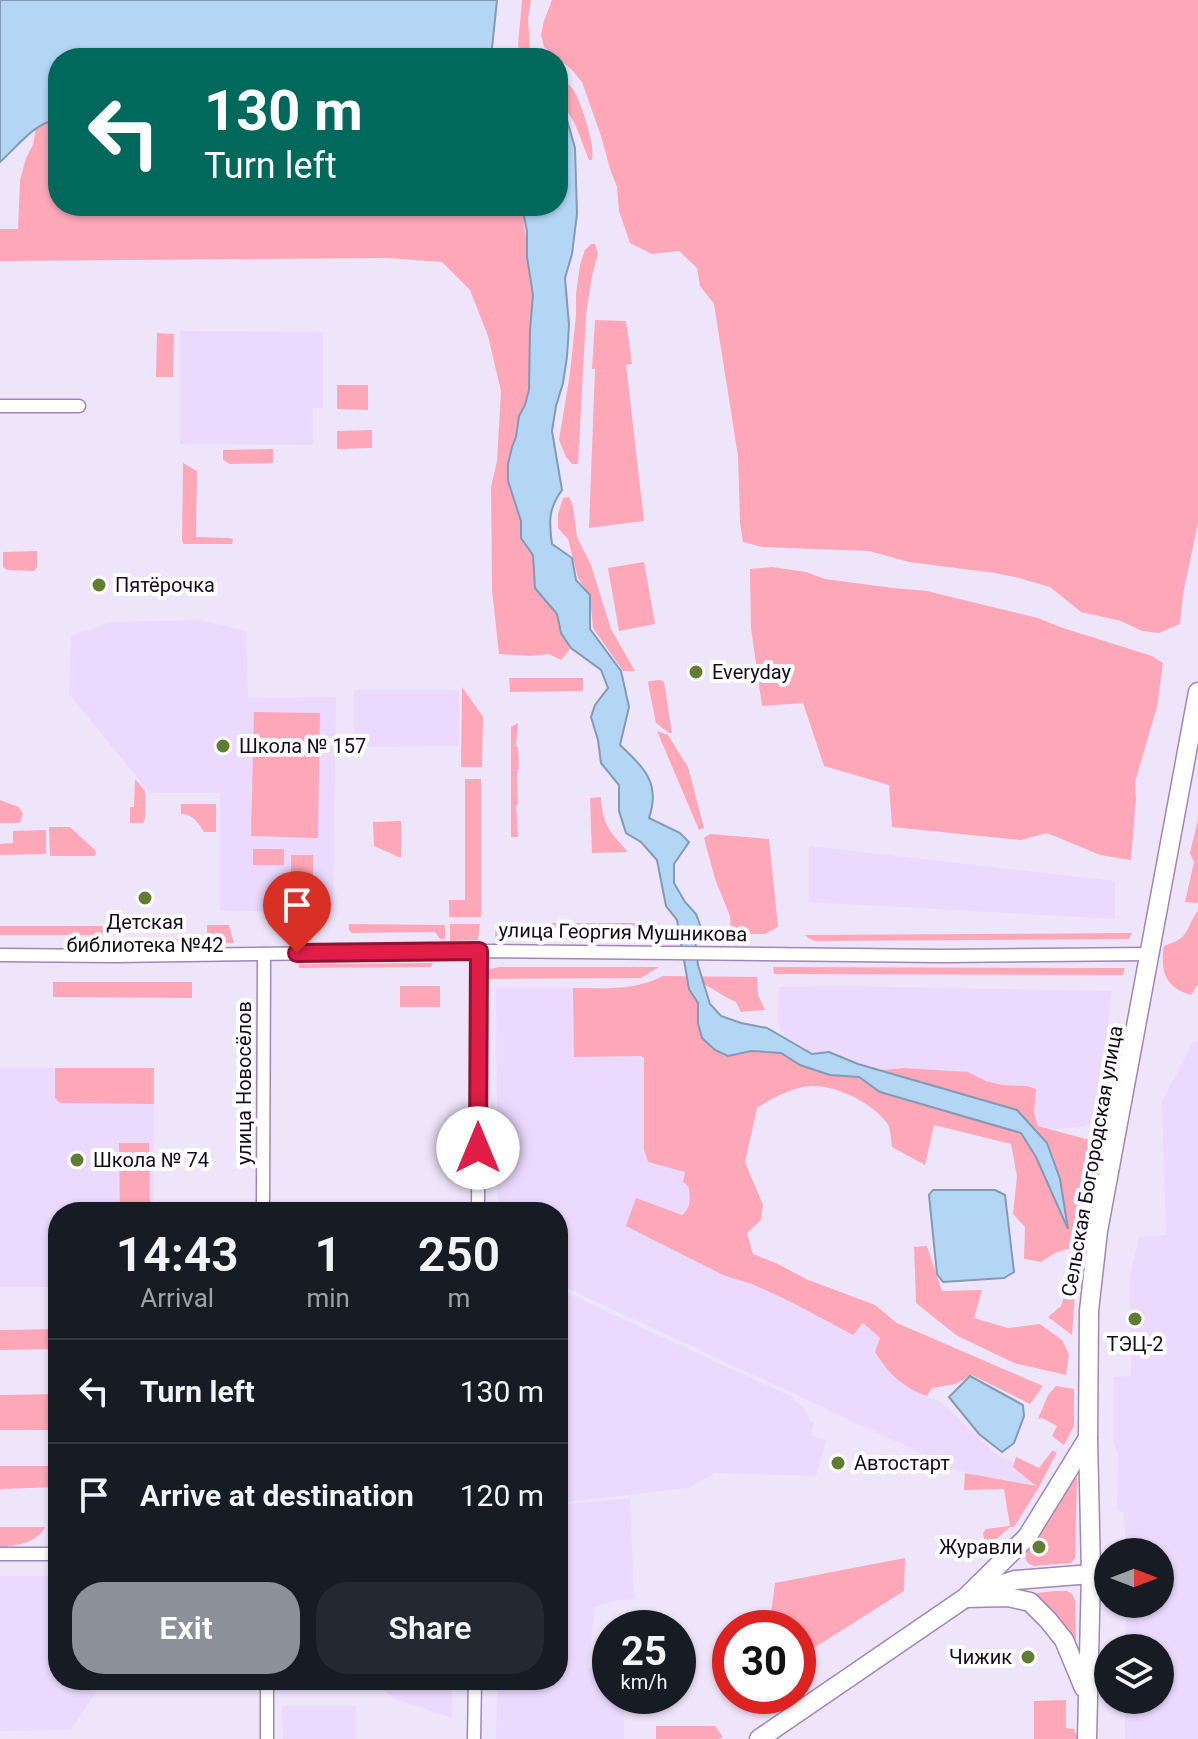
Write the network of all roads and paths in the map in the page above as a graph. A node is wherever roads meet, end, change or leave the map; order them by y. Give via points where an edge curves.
1 (0, 406) edge
2 (79, 406) dead end
3 (1198, 692) edge
4 (479, 951) junction
5 (264, 954) junction
6 (1150, 954) junction
7 (0, 955) edge
8 (263, 1202) edge
9 (478, 1202) edge
10 (1088, 1438) junction
11 (0, 1554) edge
12 (48, 1554) edge
13 (1091, 1574) junction
14 (965, 1598) junction
15 (267, 1690) edge
16 (475, 1690) edge
17 (1087, 1706) junction
18 (267, 1739) edge
19 (474, 1739) edge
20 (759, 1739) edge
21 (1087, 1739) edge

1 - 2 street
3 - 6 main road, Сельская Богородская улица
4 - 5 street, улица Георгия Мушникова
4 - 6 street, улица Георгия Мушникова
4 - 9 street
5 - 7 street, улица Георгия Мушникова
5 - 8 street, улица Новосёлов
6 - 10 main road, Сельская Богородская улица via 1090,1289
10 - 13 main road, Сельская Богородская улица
10 - 14 main road via 1027,1537
11 - 12 street
13 - 14 main road via 1015,1580
13 - 17 main road, Сельская Богородская улица
14 - 17 main road via 1030,1602 1064,1640
14 - 20 main road
15 - 18 street
16 - 19 street
17 - 21 main road, Сельская Богородская улица

